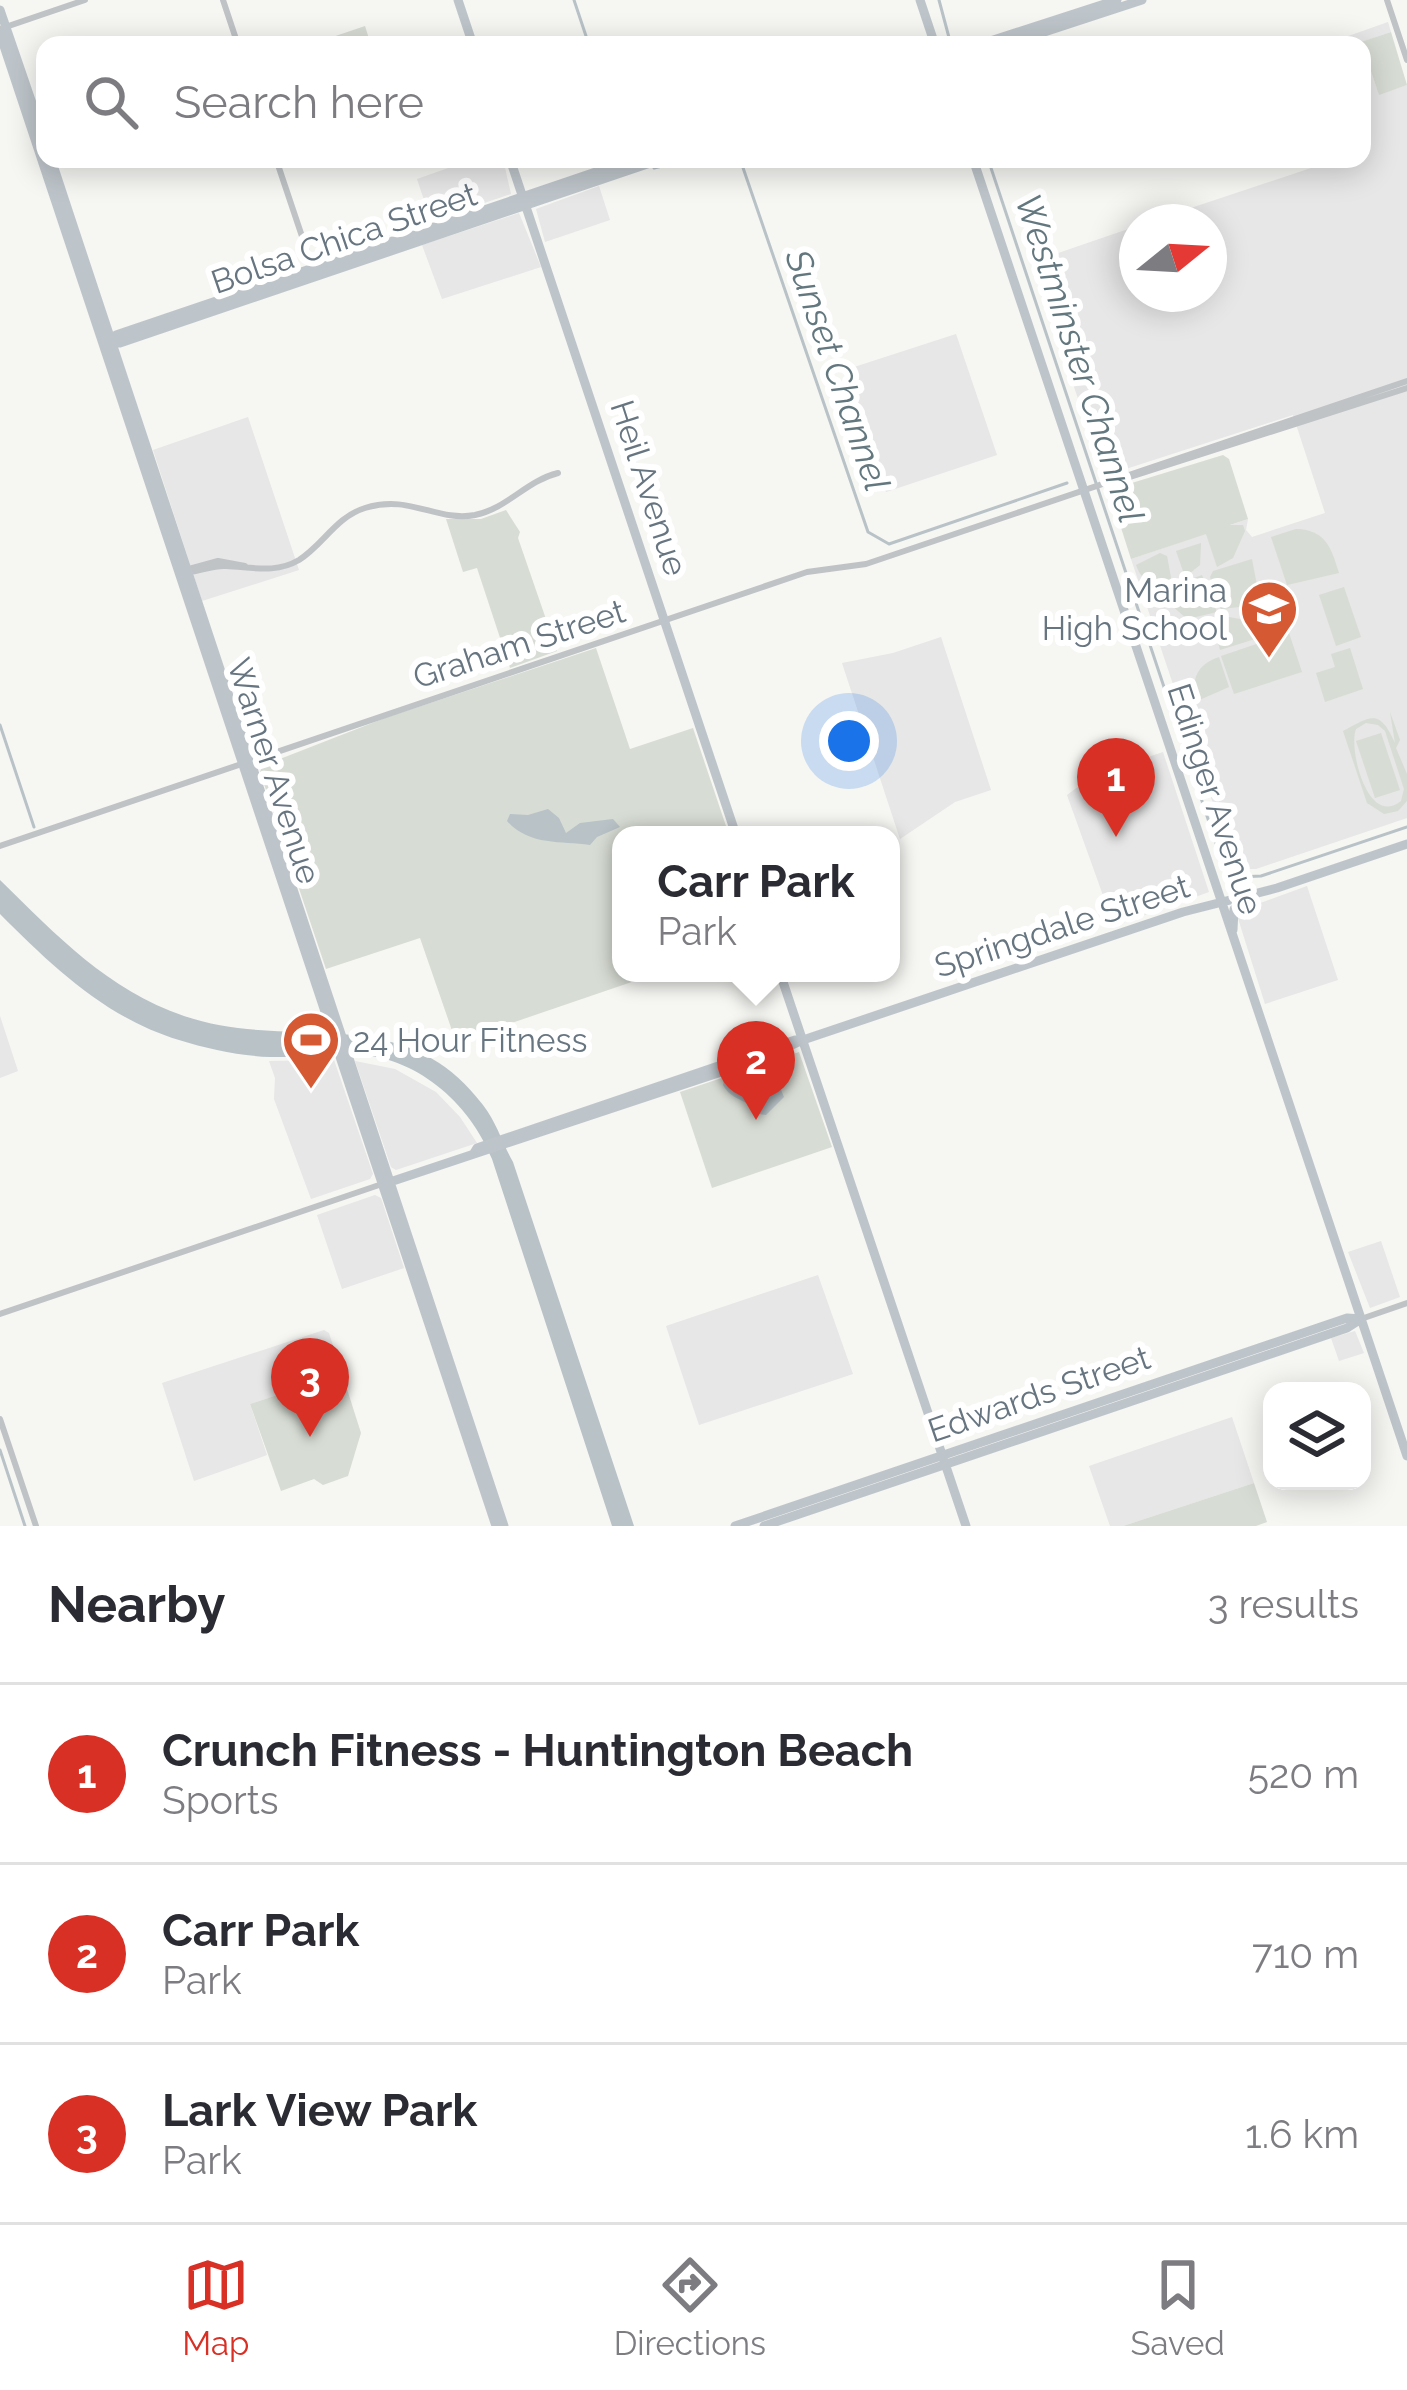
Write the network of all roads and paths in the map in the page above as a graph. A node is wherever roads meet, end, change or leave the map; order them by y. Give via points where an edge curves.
1 (85, 0) edge
2 (223, 0) edge
3 (458, 0) edge
4 (920, 0) edge
5 (1118, 0) edge
6 (1142, 0) edge
7 (1387, 0) edge
8 (0, 10) edge
9 (2, 30) edge
10 (235, 36) edge
11 (469, 36) edge
12 (932, 36) edge
13 (1006, 36) edge
14 (1032, 36) edge
15 (1407, 60) edge
16 (36, 119) edge
17 (36, 131) edge
18 (48, 168) edge
19 (54, 168) edge
20 (279, 168) edge
21 (513, 168) edge
22 (610, 168) edge
23 (632, 168) edge
24 (977, 168) edge
25 (524, 201) junction
26 (314, 272) junction
27 (107, 343) junction
28 (1407, 385) edge
29 (558, 472) dead end
30 (1088, 490) junction
31 (184, 573) junction
32 (665, 622) junction
33 (248, 764) junction
34 (733, 826) edge
35 (1407, 844) edge
36 (0, 846) edge
37 (1259, 893) junction
38 (1221, 901) junction
39 (1232, 935) junction
40 (784, 982) edge
41 (803, 1040) junction
42 (343, 1054) junction
43 (357, 1094) junction
44 (386, 1183) junction
45 (398, 1230) junction
46 (414, 1256) junction
47 (1407, 1303) edge
48 (0, 1314) edge
49 (1361, 1319) junction
50 (0, 1419) edge
51 (1407, 1456) edge
52 (943, 1460) junction
53 (35, 1526) edge
54 (500, 1526) edge
55 (735, 1526) edge
56 (764, 1526) edge
57 (965, 1526) edge

1 - 9 street
2 - 10 street
3 - 11 main road
4 - 12 main road
5 - 13 main road
6 - 14 main road
7 - 15 street
8 - 9 main road, Warner Avenue
9 - 16 main road, Warner Avenue
9 - 17 main road, Warner Avenue
18 - 27 main road, Warner Avenue
19 - 27 main road, Warner Avenue
20 - 26 street
21 - 25 main road, Heil Avenue
22 - 25 main road, Bolsa Chica Street
23 - 25 main road, Bolsa Chica Street
24 - 30 main road, Edinger Avenue
25 - 26 main road, Bolsa Chica Street
25 - 32 main road, Heil Avenue
26 - 27 main road, Bolsa Chica Street
27 - 31 main road, Warner Avenue
28 - 30 street, Graham Street
29 - 31 street via 474,515 403,503 367,508 301,559 273,569
30 - 32 street, Graham Street
30 - 38 main road, Edinger Avenue
31 - 33 main road, Warner Avenue
32 - 33 street, Graham Street
32 - 34 main road, Heil Avenue
33 - 36 street, Graham Street
33 - 42 main road, Warner Avenue
35 - 37 main road, Springdale Street
37 - 38 main road, Springdale Street
37 - 39 main road via 1234,909
38 - 39 main road, Edinger Avenue
38 - 41 main road, Springdale Street
39 - 49 main road, Edinger Avenue
40 - 41 main road
41 - 44 main road, Springdale Street
41 - 52 main road
42 - 43 main road, Warner Avenue
42 - 43 main road, Warner Avenue
43 - 44 main road, Warner Avenue
44 - 45 main road, Warner Avenue
44 - 46 main road, Warner Avenue
44 - 48 street, Springdale Street
45 - 46 main road
45 - 54 main road, Warner Avenue
46 - 54 main road, Warner Avenue
47 - 49 street, Edwards Street
49 - 51 main road, Edinger Avenue
49 - 52 main road, Edwards Street
50 - 53 street
52 - 55 main road, Edwards Street
52 - 56 main road, Edwards Street
52 - 57 main road

